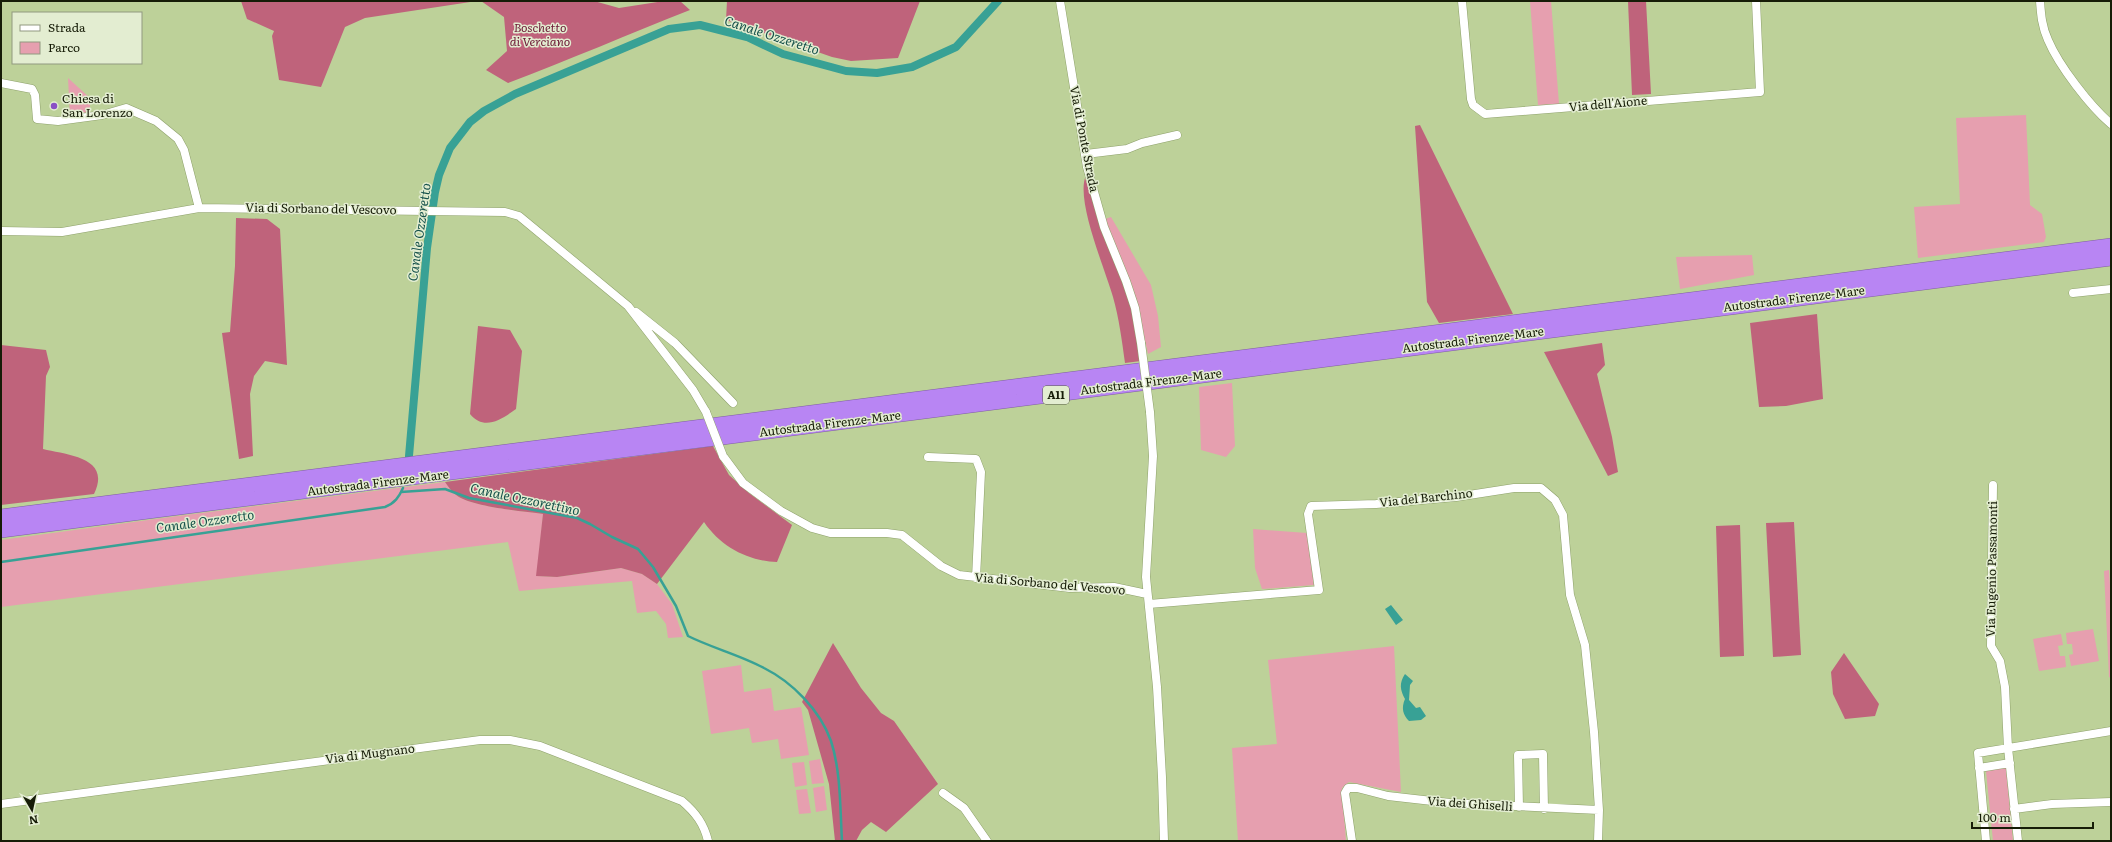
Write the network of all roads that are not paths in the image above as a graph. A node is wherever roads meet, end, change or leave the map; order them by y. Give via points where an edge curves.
1 (1060, 1) edge
2 (1462, 1) edge
3 (1756, 1) edge
4 (2040, 1) edge
5 (1, 83) edge
6 (2111, 124) edge
7 (1177, 135) dead end
8 (1086, 154) junction
9 (200, 208) junction
10 (1, 231) edge
11 (2111, 246) edge
12 (2111, 258) edge
13 (2111, 288) edge
14 (2073, 293) dead end
15 (628, 306) junction
16 (733, 403) dead end
17 (928, 457) dead end
18 (1993, 485) dead end
19 (1, 517) edge
20 (1, 530) edge
21 (976, 578) junction
22 (1148, 594) junction
23 (1149, 604) junction
24 (2111, 731) edge
25 (2008, 748) junction
26 (2010, 763) junction
27 (1979, 768) junction
28 (943, 793) dead end
29 (2111, 802) edge
30 (1, 804) edge
31 (1519, 807) junction
32 (1544, 809) junction
33 (2014, 809) junction
34 (1599, 810) junction
35 (708, 841) edge
36 (987, 841) edge
37 (1164, 841) edge
38 (1352, 841) edge
39 (1598, 841) edge
40 (1986, 841) edge
41 (2018, 841) edge

1 - 8 street, Via di Ponte Strada
2 - 3 street, Via dell'Aione via 1470,99 1473,105 1485,114 1760,92
4 - 6 street via 2041,19 2048,41 2091,104
5 - 9 street via 32,89 37,119 58,121 102,115 126,108 156,121 178,139 184,150
7 - 8 street via 1127,149
8 - 22 street, Via di Ponte Strada, bridge via 1087,167 1104,227 1135,308 1141,343 1153,456 1146,577
9 - 10 street, Via di Sorbano del Vescovo via 62,232
9 - 15 street, Via di Sorbano del Vescovo via 505,212 519,216
11 - 19 highway, Autostrada Firenze-Mare / A11
12 - 20 highway, Autostrada Firenze-Mare / A11
13 - 14 street
15 - 16 street via 675,343
15 - 21 street, Via di Sorbano del Vescovo, bridge via 693,390 706,412 723,456 743,483 781,511 812,528 830,533 902,535 941,566 959,575
17 - 21 street via 976,459 980,465
18 - 25 street, Via Eugenio Passamonti via 1991,646 2000,661 2003,676
21 - 22 street, Via di Sorbano del Vescovo via 1070,588 1114,587
22 - 23 street
23 - 34 street, Via del Barchino via 1319,590 1308,514 1311,506 1376,504 1514,488 1541,488 1555,500 1564,515 1570,595 1585,645
23 - 37 street via 1162,768
24 - 25 street
25 - 26 street, Via Eugenio Passamonti
25 - 27 street via 1978,753
26 - 27 street
26 - 33 street, Via Eugenio Passamonti
27 - 40 street
28 - 36 street via 964,808
29 - 33 street via 2052,804
30 - 35 street, Via di Mugnano via 480,740 510,740 540,746 682,801 696,813 706,830
31 - 32 street, Via dei Ghiselli
31 - 32 street via 1518,755 1543,754
31 - 38 street, Via dei Ghiselli via 1450,803 1388,796 1348,788 1345,792
32 - 34 street, Via dei Ghiselli
33 - 41 street, Via Eugenio Passamonti
34 - 39 street

